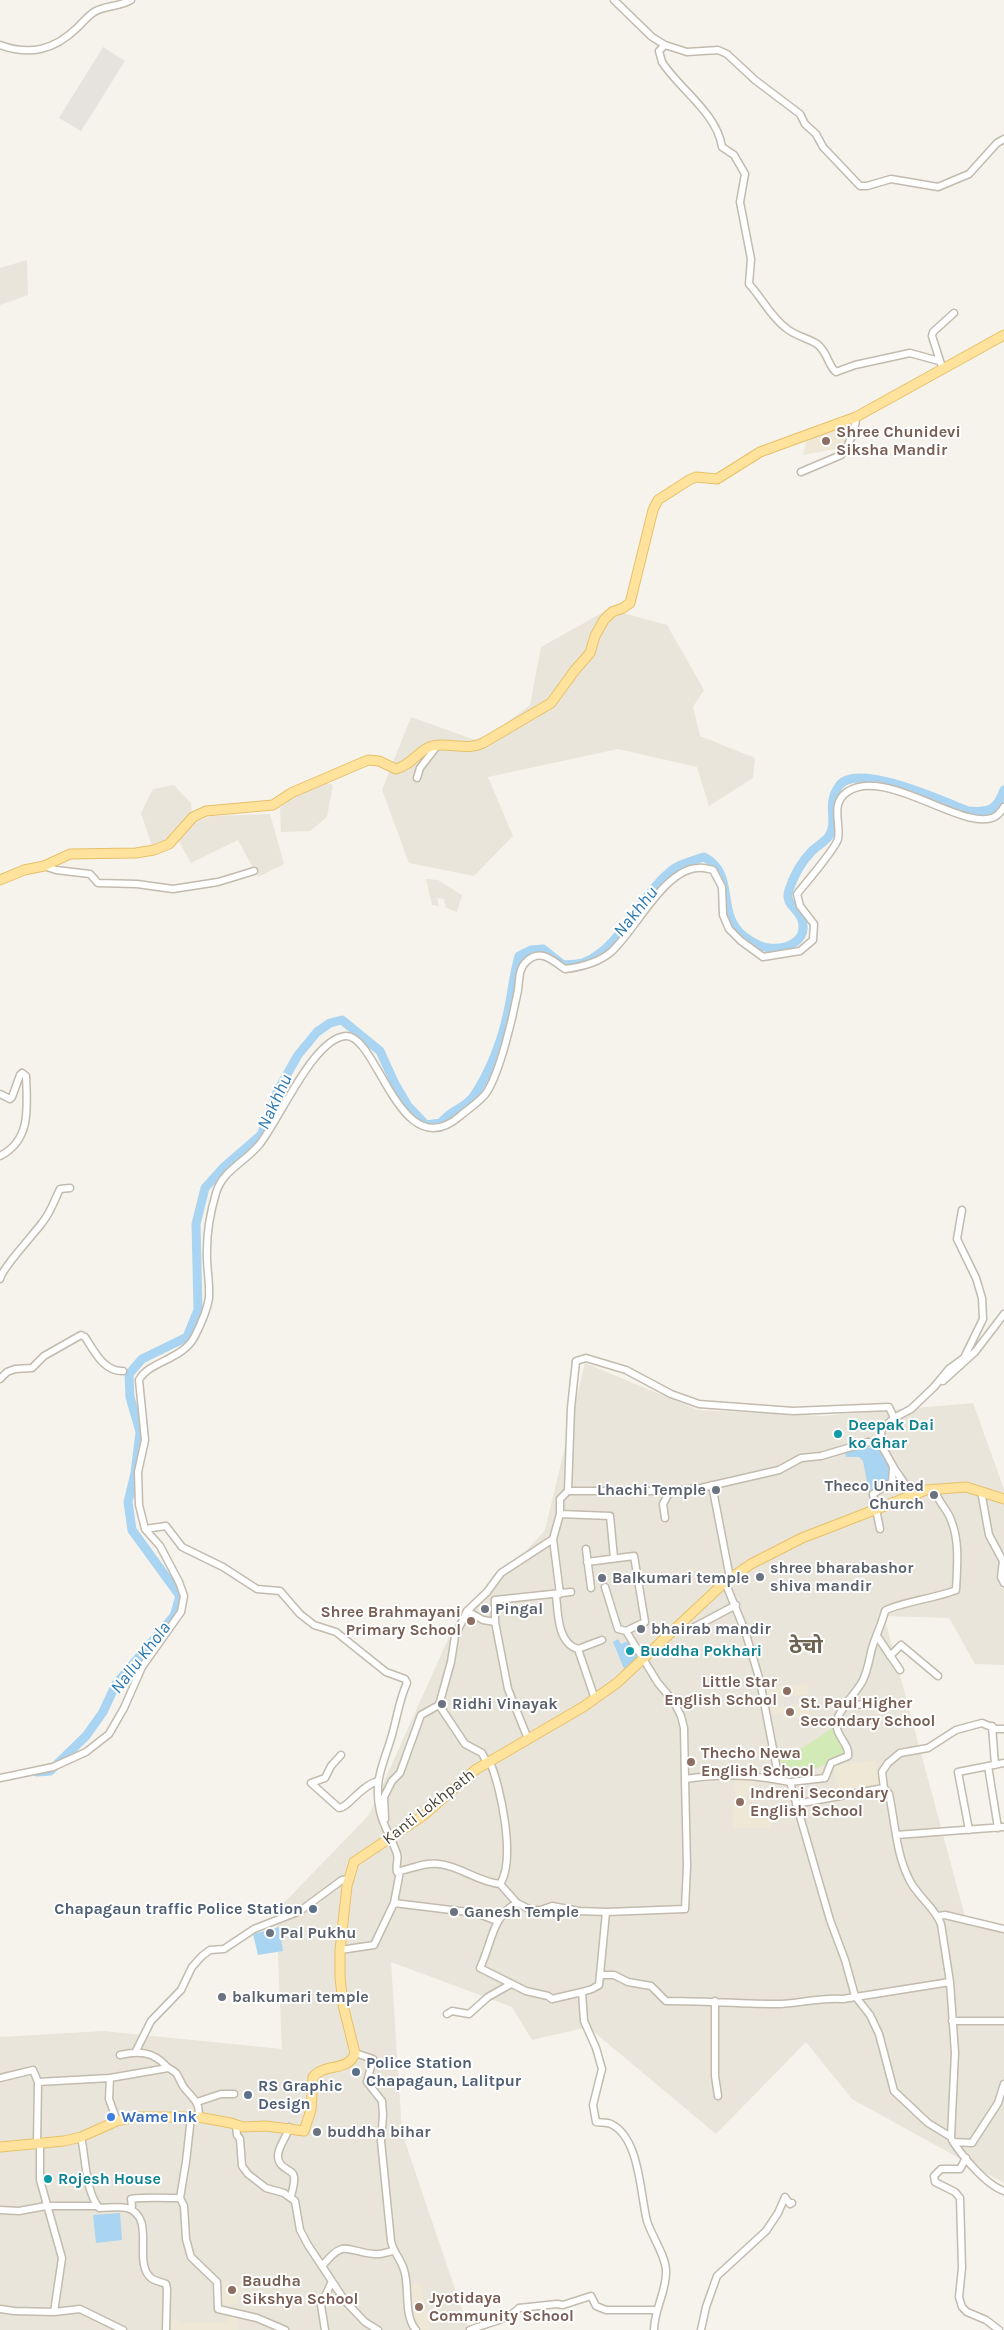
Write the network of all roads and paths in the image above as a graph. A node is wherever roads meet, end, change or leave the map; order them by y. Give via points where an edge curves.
1 (130, 0) edge
2 (614, 0) edge
3 (0, 45) edge
4 (665, 45) junction
5 (1004, 139) edge
6 (954, 313) dead end
7 (1004, 335) edge
8 (944, 364) junction
9 (856, 417) junction
10 (801, 472) dead end
11 (437, 746) junction
12 (417, 778) dead end
13 (1004, 807) edge
14 (44, 866) junction
15 (254, 871) dead end
16 (0, 880) edge
17 (0, 1094) edge
18 (0, 1156) edge
19 (70, 1188) dead end
20 (962, 1210) dead end
21 (0, 1279) edge
22 (1004, 1314) edge
23 (124, 1371) dead end
24 (0, 1379) edge
25 (934, 1387) junction
26 (894, 1418) junction
27 (879, 1443) junction
28 (893, 1466) junction
29 (712, 1485) junction
30 (935, 1489) junction
31 (568, 1491) junction
32 (670, 1491) junction
33 (981, 1491) junction
34 (910, 1496) junction
35 (1004, 1499) edge
36 (875, 1509) junction
37 (560, 1514) junction
38 (665, 1518) dead end
39 (145, 1529) junction
40 (880, 1529) dead end
41 (554, 1539) junction
42 (586, 1548) dead end
43 (614, 1558) junction
44 (587, 1562) junction
45 (727, 1580) junction
46 (1004, 1584) edge
47 (606, 1587) dead end
48 (590, 1588) dead end
49 (571, 1592) dead end
50 (558, 1594) junction
51 (736, 1605) junction
52 (467, 1610) junction
53 (495, 1622) junction
54 (680, 1624) junction
55 (624, 1631) junction
56 (877, 1636) junction
57 (602, 1640) dead end
58 (578, 1649) junction
59 (890, 1656) junction
60 (642, 1659) junction
61 (900, 1670) dead end
62 (938, 1676) dead end
63 (595, 1699) junction
64 (878, 1704) dead end
65 (439, 1705) junction
66 (846, 1705) junction
67 (992, 1726) junction
68 (1004, 1729) edge
69 (528, 1739) junction
70 (341, 1755) dead end
71 (488, 1762) junction
72 (1004, 1763) edge
73 (991, 1765) junction
74 (0, 1778) edge
75 (685, 1779) junction
76 (779, 1780) junction
77 (378, 1781) junction
78 (790, 1782) junction
79 (884, 1788) junction
80 (796, 1804) junction
81 (385, 1826) junction
82 (1001, 1828) edge
83 (969, 1830) junction
84 (896, 1835) junction
85 (391, 1838) junction
86 (400, 1871) junction
87 (348, 1879) junction
88 (500, 1884) junction
89 (394, 1903) junction
90 (517, 1903) junction
91 (606, 1912) junction
92 (938, 1916) junction
93 (497, 1920) junction
94 (1004, 1928) edge
95 (340, 1950) junction
96 (600, 1975) junction
97 (950, 1982) junction
98 (511, 1984) junction
99 (582, 1992) junction
100 (854, 1996) junction
101 (714, 2001) junction
102 (447, 2014) dead end
103 (952, 2020) junction
104 (1004, 2021) edge
105 (136, 2051) junction
106 (355, 2053) junction
107 (120, 2055) dead end
108 (168, 2068) junction
109 (0, 2078) edge
110 (110, 2078) junction
111 (38, 2082) junction
112 (1004, 2084) edge
113 (234, 2094) dead end
114 (718, 2096) dead end
115 (197, 2102) junction
116 (194, 2117) junction
117 (117, 2121) junction
118 (236, 2125) junction
119 (289, 2127) junction
120 (81, 2137) junction
121 (952, 2139) junction
122 (39, 2144) junction
123 (0, 2147) edge
124 (966, 2158) junction
125 (1004, 2191) edge
126 (290, 2197) junction
127 (180, 2198) junction
128 (792, 2203) dead end
129 (46, 2206) junction
130 (97, 2206) junction
131 (0, 2210) edge
132 (130, 2210) junction
133 (393, 2250) junction
134 (322, 2265) junction
135 (332, 2281) junction
136 (0, 2309) edge
137 (657, 2310) junction
138 (54, 2312) junction
139 (123, 2330) edge
140 (166, 2330) edge
141 (285, 2330) edge
142 (326, 2330) edge
143 (378, 2330) edge
144 (416, 2330) edge
145 (470, 2330) edge
146 (654, 2330) edge
147 (701, 2330) edge
148 (998, 2330) edge

1 - 3 street via 96,10 67,37 44,48 14,50
2 - 4 street via 652,37
4 - 5 street via 687,52 718,50 727,54 800,114 824,147 860,186 891,179 938,187 968,174
4 - 8 street via 659,51 662,62 712,123 720,134 722,147 734,155 745,174 740,202 751,259 749,284 775,319 818,345 836,372 910,353
6 - 8 street via 933,332
7 - 8 main road
8 - 9 main road via 905,391
9 - 10 street via 856,427 846,450
9 - 11 main road via 760,452 717,479 692,478 658,500 630,603 604,620 590,653 551,703 478,745
11 - 12 street via 420,768
11 - 14 main road via 426,749 413,761 396,769 373,759 355,764 291,793 273,806 206,811 188,822 169,844 154,850 136,853 78,852
13 - 39 street via 996,817 981,819 957,814 899,791 861,786 846,793 837,806 838,840 797,894 800,906 814,924 813,940 800,951 763,957 741,941 723,915 722,887 713,870 698,868 684,871 671,882 610,953 585,967 565,969 544,954 536,954 520,970 518,994 503,1053 486,1093 442,1128 427,1129 410,1115 390,1094 364,1048 355,1039 346,1036 332,1042 314,1057 259,1146 232,1168 216,1192 206,1249 209,1299 193,1339 178,1355 142,1374 139,1380 145,1440 138,1472 139,1505
14 - 15 street via 90,874 98,883 137,884 162,889 218,882
14 - 16 main road
17 - 18 street via 10,1099 20,1075 26,1076 27,1119 22,1136
19 - 21 street via 60,1189 55,1204 12,1262 3,1269
20 - 25 street via 957,1239 976,1278 982,1298 983,1319 964,1358 949,1369
22 - 25 street via 975,1352
23 - 24 street via 117,1372 104,1364 85,1336 81,1335 44,1356 32,1368 15,1369
25 - 26 street via 911,1409
26 - 27 street via 882,1429
26 - 31 street via 889,1407 793,1411 699,1404 671,1394 626,1370 586,1358 576,1361
27 - 28 street
27 - 29 street via 868,1442 821,1456 801,1458 779,1470
28 - 34 street via 907,1484
28 - 36 street via 892,1482 873,1494
29 - 32 street
29 - 45 street
30 - 33 main road, Kanti Lokhpath
30 - 34 main road, Kanti Lokhpath
30 - 56 street via 953,1527 956,1590 938,1598 884,1611
31 - 32 street
31 - 37 street via 560,1499
32 - 38 street via 663,1504
33 - 35 main road, Kanti Lokhpath
33 - 46 street via 988,1530 1004,1561 1001,1577
34 - 36 main road, Kanti Lokhpath
36 - 40 street
36 - 45 main road, Kanti Lokhpath via 785,1546
37 - 41 street
37 - 43 street via 610,1516
39 - 74 street via 160,1546 179,1582 184,1596 181,1612 142,1667 109,1734 86,1752 53,1767
39 - 77 street via 166,1526 182,1548 223,1567 256,1589 280,1591 314,1625 336,1632 386,1672 405,1679
41 - 50 street
41 - 52 street via 501,1572 487,1592
42 - 44 street
43 - 44 street
43 - 55 street via 634,1556 645,1622
44 - 48 street
45 - 51 street
45 - 54 main road, Kanti Lokhpath
47 - 55 street via 616,1626
49 - 50 street
50 - 53 street via 495,1600
50 - 58 street via 560,1630 571,1646
51 - 54 street via 687,1631
51 - 76 street via 760,1681
52 - 53 street via 486,1621
52 - 65 street via 455,1636
53 - 69 street via 510,1694
54 - 60 main road, Kanti Lokhpath
55 - 60 street
56 - 59 street
56 - 66 street via 869,1667
57 - 58 street
58 - 63 street
59 - 61 street
59 - 62 street via 901,1645
60 - 63 main road, Kanti Lokhpath
60 - 75 street via 681,1716
63 - 69 main road, Kanti Lokhpath
64 - 66 street
65 - 71 street via 465,1744 482,1753
65 - 81 street via 421,1714 400,1773 386,1789
66 - 78 street via 838,1717 836,1728 848,1756 831,1763 825,1778
67 - 68 street
67 - 73 street
67 - 79 street via 982,1723 956,1730 928,1748 900,1753 882,1772
69 - 71 main road, Kanti Lokhpath
70 - 77 street via 325,1778 311,1782 339,1808 346,1806 364,1786
71 - 85 main road, Kanti Lokhpath
71 - 88 street via 495,1773 505,1820 505,1874
72 - 73 street
73 - 82 street
73 - 83 street via 958,1772
75 - 76 street via 724,1775
75 - 91 street via 685,1909
76 - 78 street
77 - 81 street via 379,1809
78 - 80 street
79 - 80 street
79 - 84 street via 889,1794
80 - 100 street
81 - 85 street
82 - 83 street
83 - 84 street
84 - 92 street via 907,1877 917,1894
85 - 86 street via 398,1858 395,1865 397,1872
85 - 87 main road, Kanti Lokhpath via 354,1862
86 - 88 street via 441,1864
86 - 89 street
87 - 95 main road, Kanti Lokhpath
87 - 105 street via 300,1911 254,1929 224,1949 210,1950 202,1956 192,1967 181,1990 151,2021
88 - 90 street
89 - 93 street via 476,1913
89 - 95 street via 374,1945
90 - 91 street via 531,1910 552,1906
90 - 93 street via 509,1906
91 - 96 street
92 - 94 street
92 - 97 street
93 - 98 street via 480,1968
95 - 106 main road, Kanti Lokhpath via 343,2005
96 - 99 street via 599,1985
96 - 101 street via 614,1975 628,1982 651,1986 666,2001
97 - 100 street
97 - 103 street
98 - 99 street via 552,1999
98 - 102 street via 469,2014 452,2011
99 - 137 street via 584,2021 602,2069 593,2105 596,2122 610,2124 622,2133 634,2154 648,2221 666,2264
100 - 101 street via 782,2004
100 - 121 street via 870,2014 879,2034 894,2091 928,2123
101 - 114 street
103 - 104 street
103 - 121 street via 955,2053
105 - 107 street
105 - 108 street via 162,2059
106 - 119 main road via 348,2063 316,2074 312,2080 311,2110 306,2130
106 - 133 street via 373,2059 367,2082 382,2101 381,2141
108 - 110 street
108 - 115 street via 175,2072
109 - 111 street via 33,2070
110 - 111 street
110 - 117 street via 109,2099
111 - 122 street
112 - 121 street via 998,2102 972,2143
113 - 115 street via 221,2094
115 - 116 street via 199,2107
116 - 117 main road via 134,2117
116 - 118 main road
116 - 127 street
117 - 120 main road
118 - 119 main road
118 - 126 street via 242,2166 266,2188
119 - 126 street via 288,2137 278,2150 278,2158 283,2168 294,2176
120 - 122 main road
120 - 130 street via 91,2192
121 - 124 street
122 - 123 main road
122 - 129 street via 40,2180
124 - 125 street via 995,2188
124 - 148 street via 960,2169 941,2169 934,2176 935,2182 960,2198 962,2268 959,2297 962,2307
126 - 134 street via 296,2205 300,2230
127 - 132 street via 134,2198 131,2199
127 - 141 street via 191,2258 217,2282 218,2309 257,2318
128 - 147 street via 785,2197 766,2231 717,2276
129 - 130 street
129 - 131 street via 20,2211
129 - 138 street via 62,2258
130 - 132 street
132 - 140 street via 143,2228 145,2268 151,2277 166,2284
133 - 134 street via 373,2254 343,2248 335,2250
133 - 144 street via 404,2270
134 - 135 street
135 - 142 street via 321,2305
135 - 143 street via 345,2301 365,2322
136 - 138 street
137 - 145 street via 606,2310 596,2306 591,2296 571,2304 519,2308 513,2315
137 - 146 street
138 - 139 street via 80,2309

